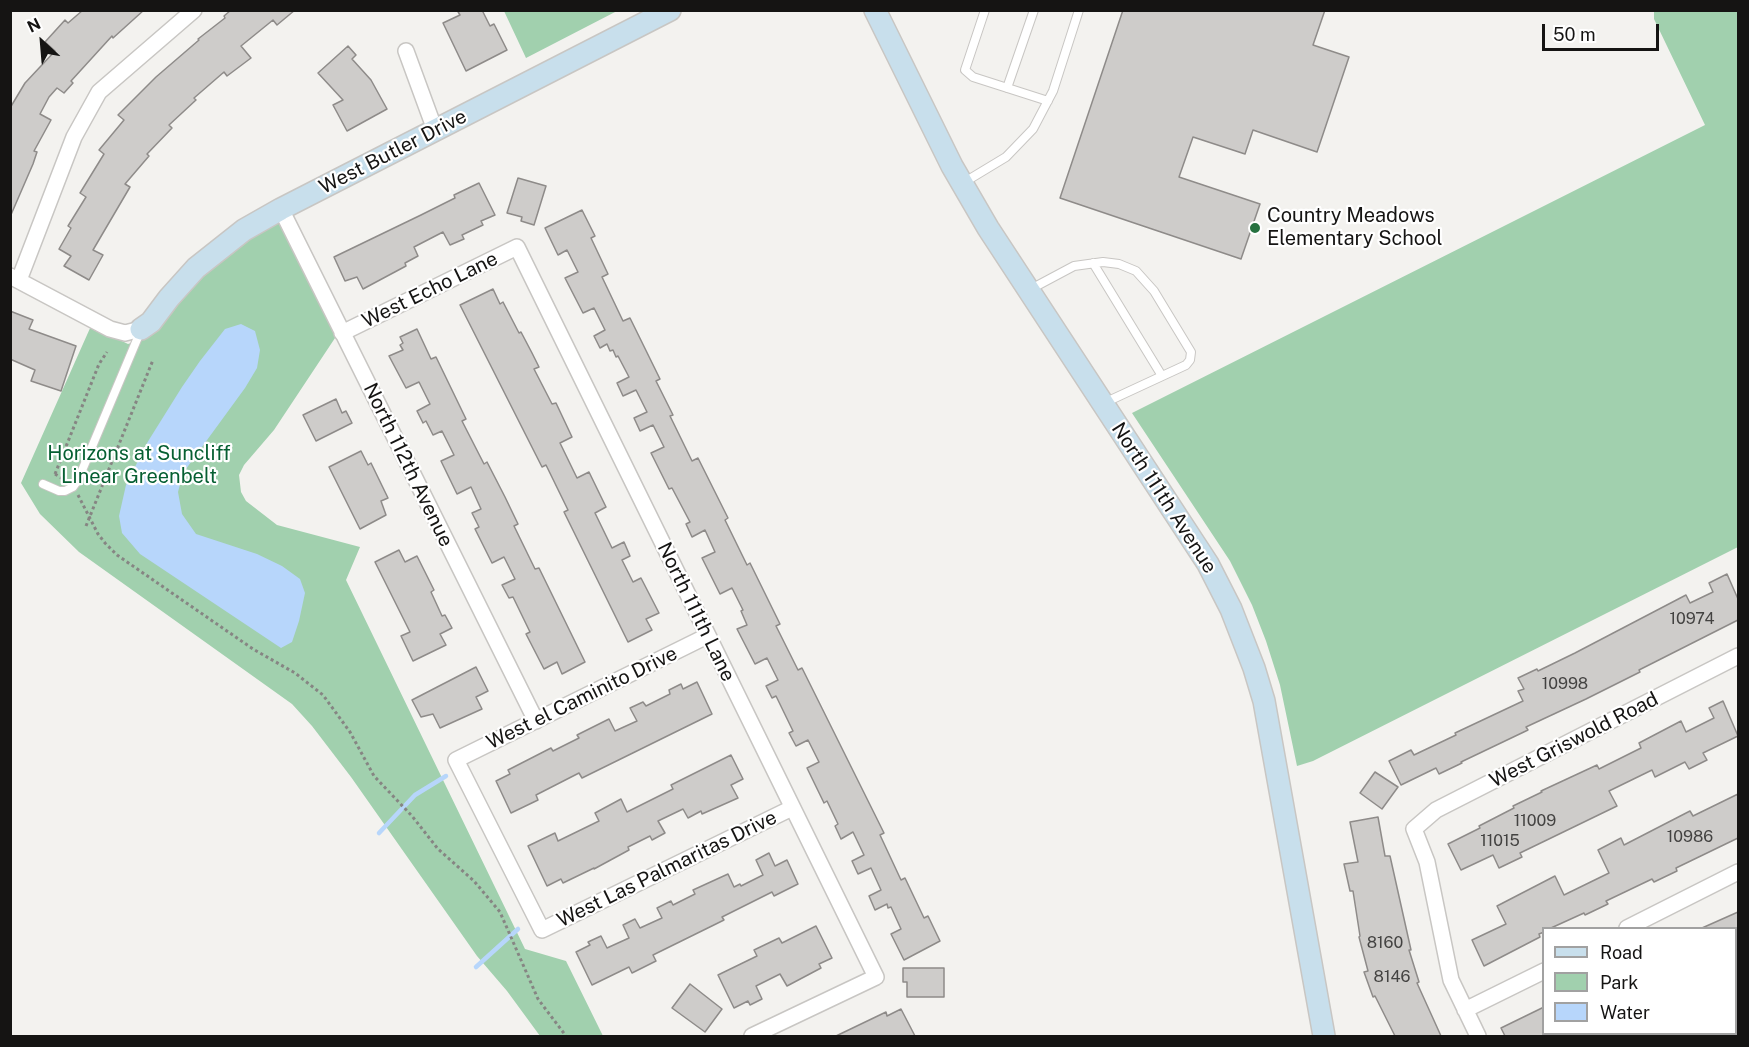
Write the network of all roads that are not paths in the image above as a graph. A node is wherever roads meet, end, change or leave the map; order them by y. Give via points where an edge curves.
1 (194, 10) edge
2 (670, 10) edge
3 (875, 10) edge
4 (986, 10) edge
5 (1034, 10) edge
6 (1080, 10) edge
7 (406, 51) dead end
8 (1007, 88) junction
9 (1047, 101) junction
10 (435, 130) junction
11 (962, 183) junction
12 (282, 209) junction
13 (517, 247) joint
14 (1093, 263) junction
15 (15, 278) edge
16 (1029, 291) junction
17 (141, 329) junction
18 (342, 333) junction
19 (1162, 376) junction
20 (1103, 403) junction
21 (46, 485) road end
22 (707, 636) junction
23 (1738, 656) edge
24 (536, 721) junction
25 (792, 807) junction
26 (1738, 872) edge
27 (1629, 927) edge
28 (542, 930) joint
29 (1542, 971) edge
30 (1465, 1010) junction
31 (752, 1036) edge
32 (1324, 1036) edge
33 (1478, 1036) edge

1 - 15 street via 99,92 74,137
2 - 10 street, West Butler Drive
3 - 11 street, North 111th Avenue
4 - 8 lane via 965,70 973,77
5 - 8 lane
6 - 9 lane
7 - 10 street
8 - 9 lane
9 - 11 lane via 1019,146
10 - 12 street, West Butler Drive
11 - 16 street, North 111th Avenue
12 - 17 street, West Butler Drive via 244,230 209,257
12 - 18 street, North 112th Avenue
13 - 18 street, West Echo Lane
13 - 22 street, North 111th Lane
14 - 16 lane via 1074,266
14 - 19 lane
14 - 19 lane via 1119,264 1136,271 1154,291 1191,352 1186,365
15 - 17 street via 110,329 125,333
16 - 20 street, North 111th Avenue
17 - 21 lane via 78,480 73,488 59,491
18 - 24 street, North 112th Avenue
19 - 20 lane
20 - 32 street, North 111th Avenue via 1208,564 1254,668 1266,713
22 - 24 street, West el Caminito Drive
22 - 25 street, North 111th Lane
23 - 30 street, West Griswold Road via 1436,810 1414,829 1427,862 1451,980
24 - 28 street, West el Caminito Drive via 456,760
25 - 28 street, West Las Palmaritas Drive
25 - 31 street, North 111th Lane via 876,977
26 - 27 street
29 - 30 street
30 - 33 street

